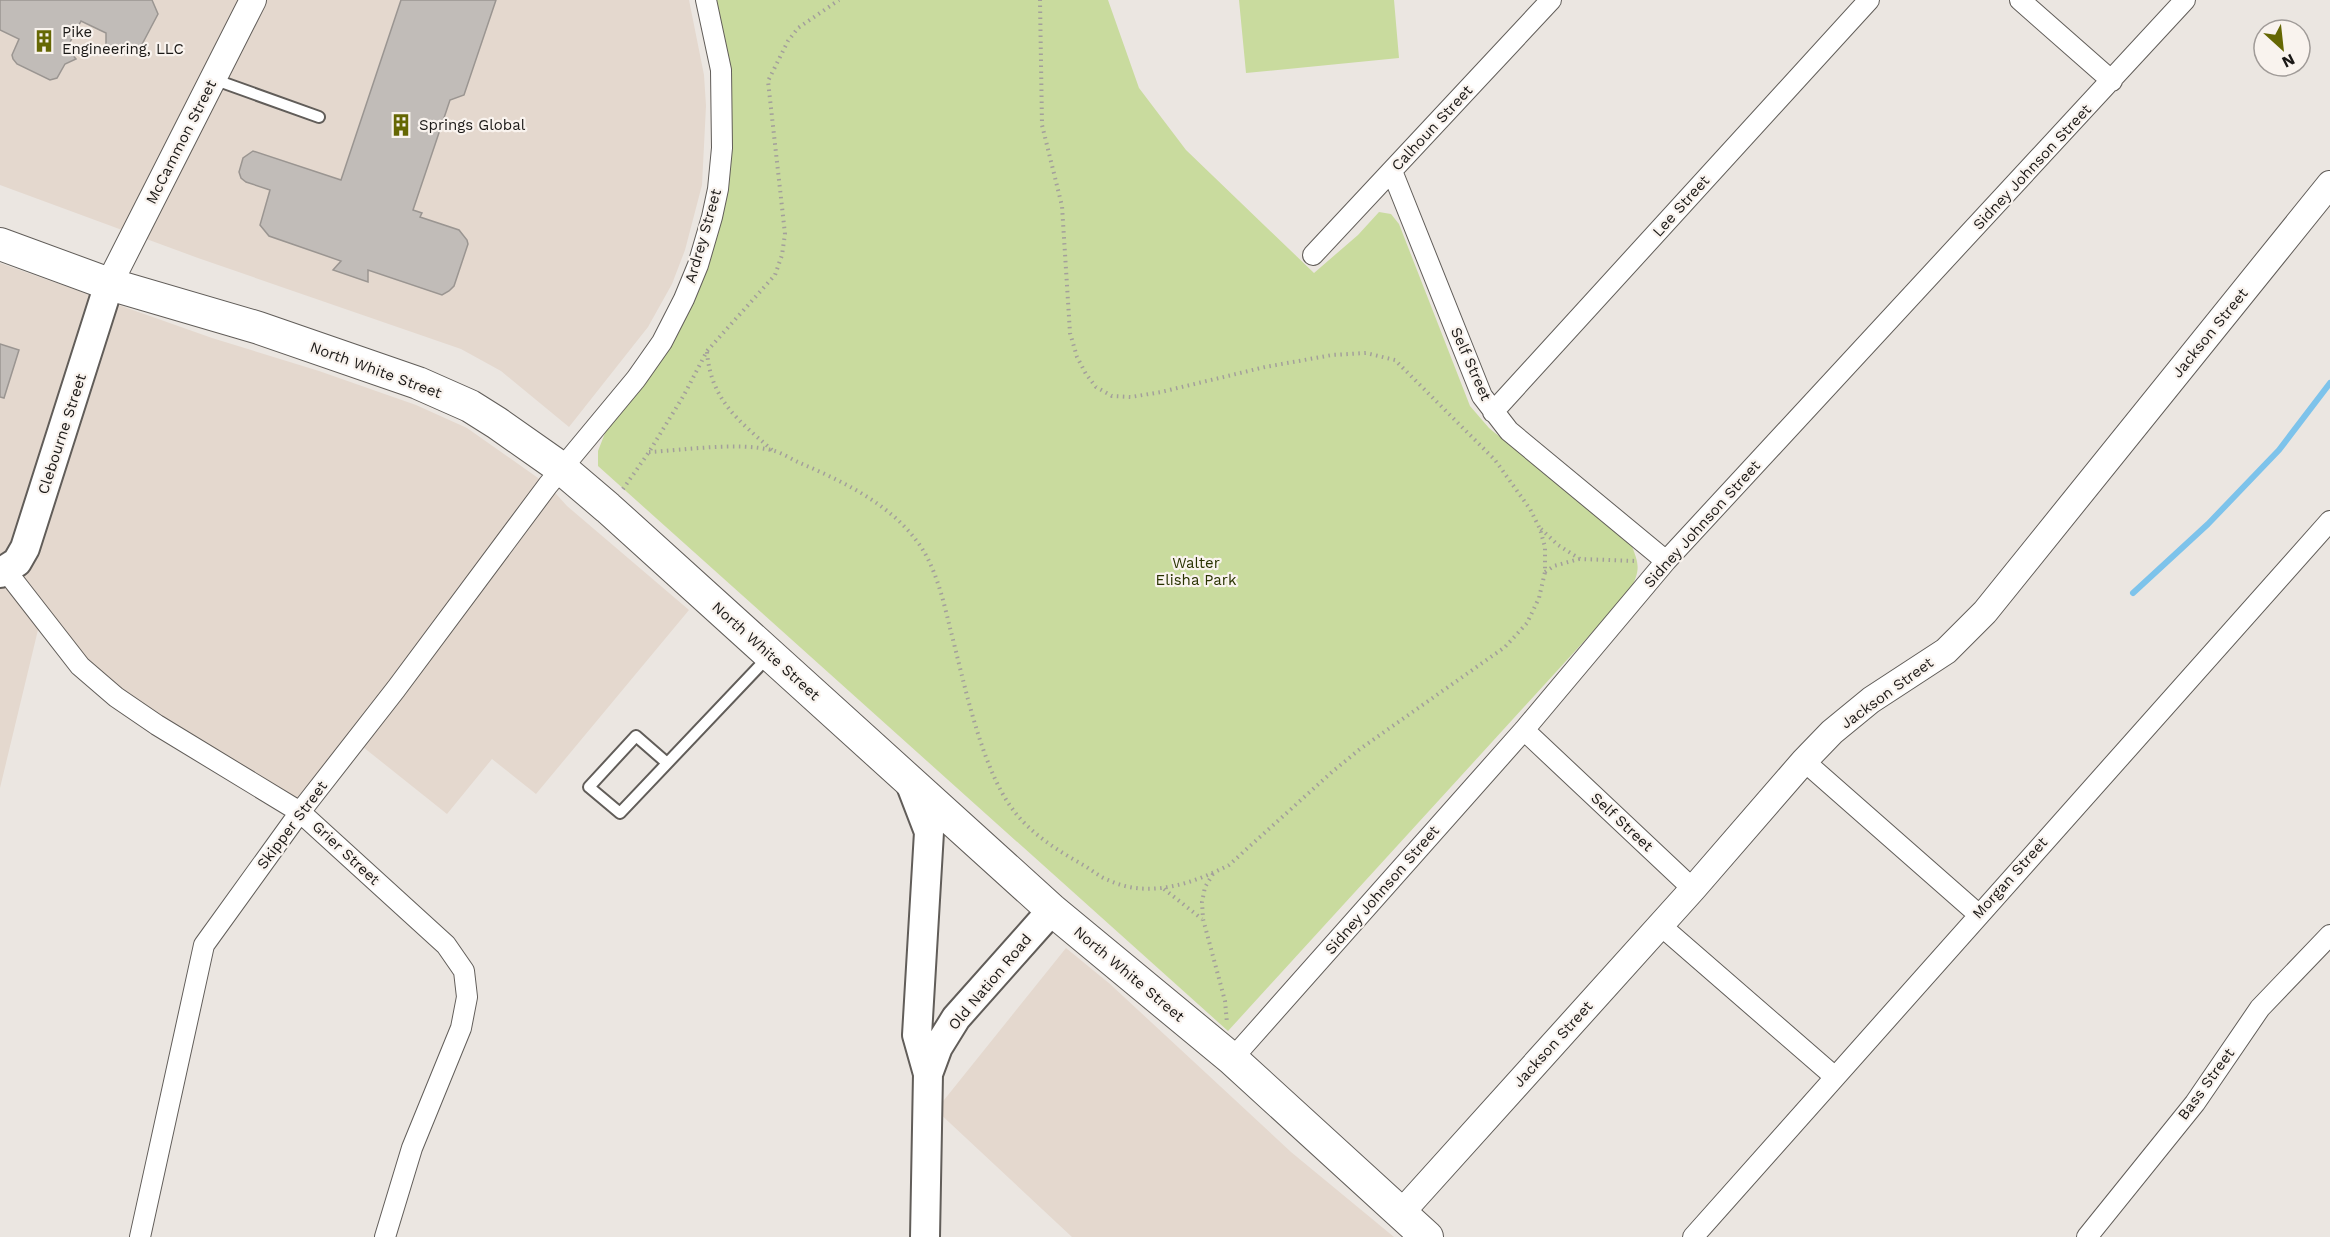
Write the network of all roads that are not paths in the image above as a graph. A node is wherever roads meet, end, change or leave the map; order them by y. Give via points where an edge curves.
1 (253, 0) edge
2 (706, 0) edge
3 (1551, 0) edge
4 (1869, 0) edge
5 (2020, 0) edge
6 (2185, 0) edge
7 (213, 79) junction
8 (2112, 81) junction
9 (319, 117) dead end
10 (1392, 171) junction
11 (2330, 184) edge
12 (0, 243) edge
13 (1313, 255) dead end
14 (109, 284) junction
15 (1493, 412) junction
16 (561, 468) junction
17 (2330, 521) edge
18 (1666, 561) junction
19 (3, 572) edge
20 (770, 654) junction
21 (1524, 730) junction
22 (1804, 761) junction
23 (667, 763) junction
24 (909, 780) junction
25 (300, 812) junction
26 (1693, 889) junction
27 (1052, 910) junction
28 (1978, 914) junction
29 (1660, 925) junction
30 (2330, 935) edge
31 (1230, 1045) junction
32 (928, 1074) junction
33 (1835, 1077) junction
34 (1401, 1213) junction
35 (140, 1237) edge
36 (385, 1237) edge
37 (925, 1237) edge
38 (1427, 1237) edge
39 (1693, 1237) edge
40 (2086, 1237) edge

1 - 7 street, McCammon Street
2 - 16 street, Ardrey Street via 721,70 723,109 718,189 698,265 662,342
3 - 10 street, Calhoun Street
4 - 15 street, Lee Street
5 - 8 street
6 - 8 street, Sidney Johnson Street
7 - 9 lane
7 - 14 street, McCammon Street
8 - 18 street, Sidney Johnson Street
10 - 13 street, Calhoun Street
10 - 15 street, Self Street via 1482,396
11 - 22 street, Jackson Street via 1985,612 1946,651 1871,700
12 - 14 main road, North White Street
14 - 16 main road, North White Street via 259,328 418,383 470,406
14 - 19 main road, Clebourne Street via 25,548 17,562
15 - 18 street, Self Street via 1509,431
16 - 20 main road, North White Street
16 - 25 street, Skipper Street
17 - 28 street, Morgan Street
18 - 21 street, Sidney Johnson Street
19 - 25 street, Grier Street via 80,666 116,697
20 - 23 lane
20 - 24 main road, North White Street
21 - 26 street, Self Street
21 - 31 street, Sidney Johnson Street
22 - 26 street, Jackson Street
22 - 28 street
23 - 23 lane via 620,813 589,787 636,736
24 - 27 main road, North White Street
24 - 32 main road via 929,832 917,1035
25 - 35 street, Skipper Street via 204,945
25 - 36 street, Grier Street via 446,945 464,970 467,997 461,1028 412,1148
26 - 29 street, Jackson Street
27 - 31 main road, North White Street
27 - 32 main road, Old Nation Road via 956,1018 938,1047
28 - 33 street, Morgan Street
29 - 33 street
29 - 34 street, Jackson Street
30 - 40 street, Bass Street via 2260,1008 2195,1103
31 - 34 main road, North White Street
32 - 37 main road, Old Nation Road
33 - 39 street, Morgan Street
34 - 38 main road, North White Street

